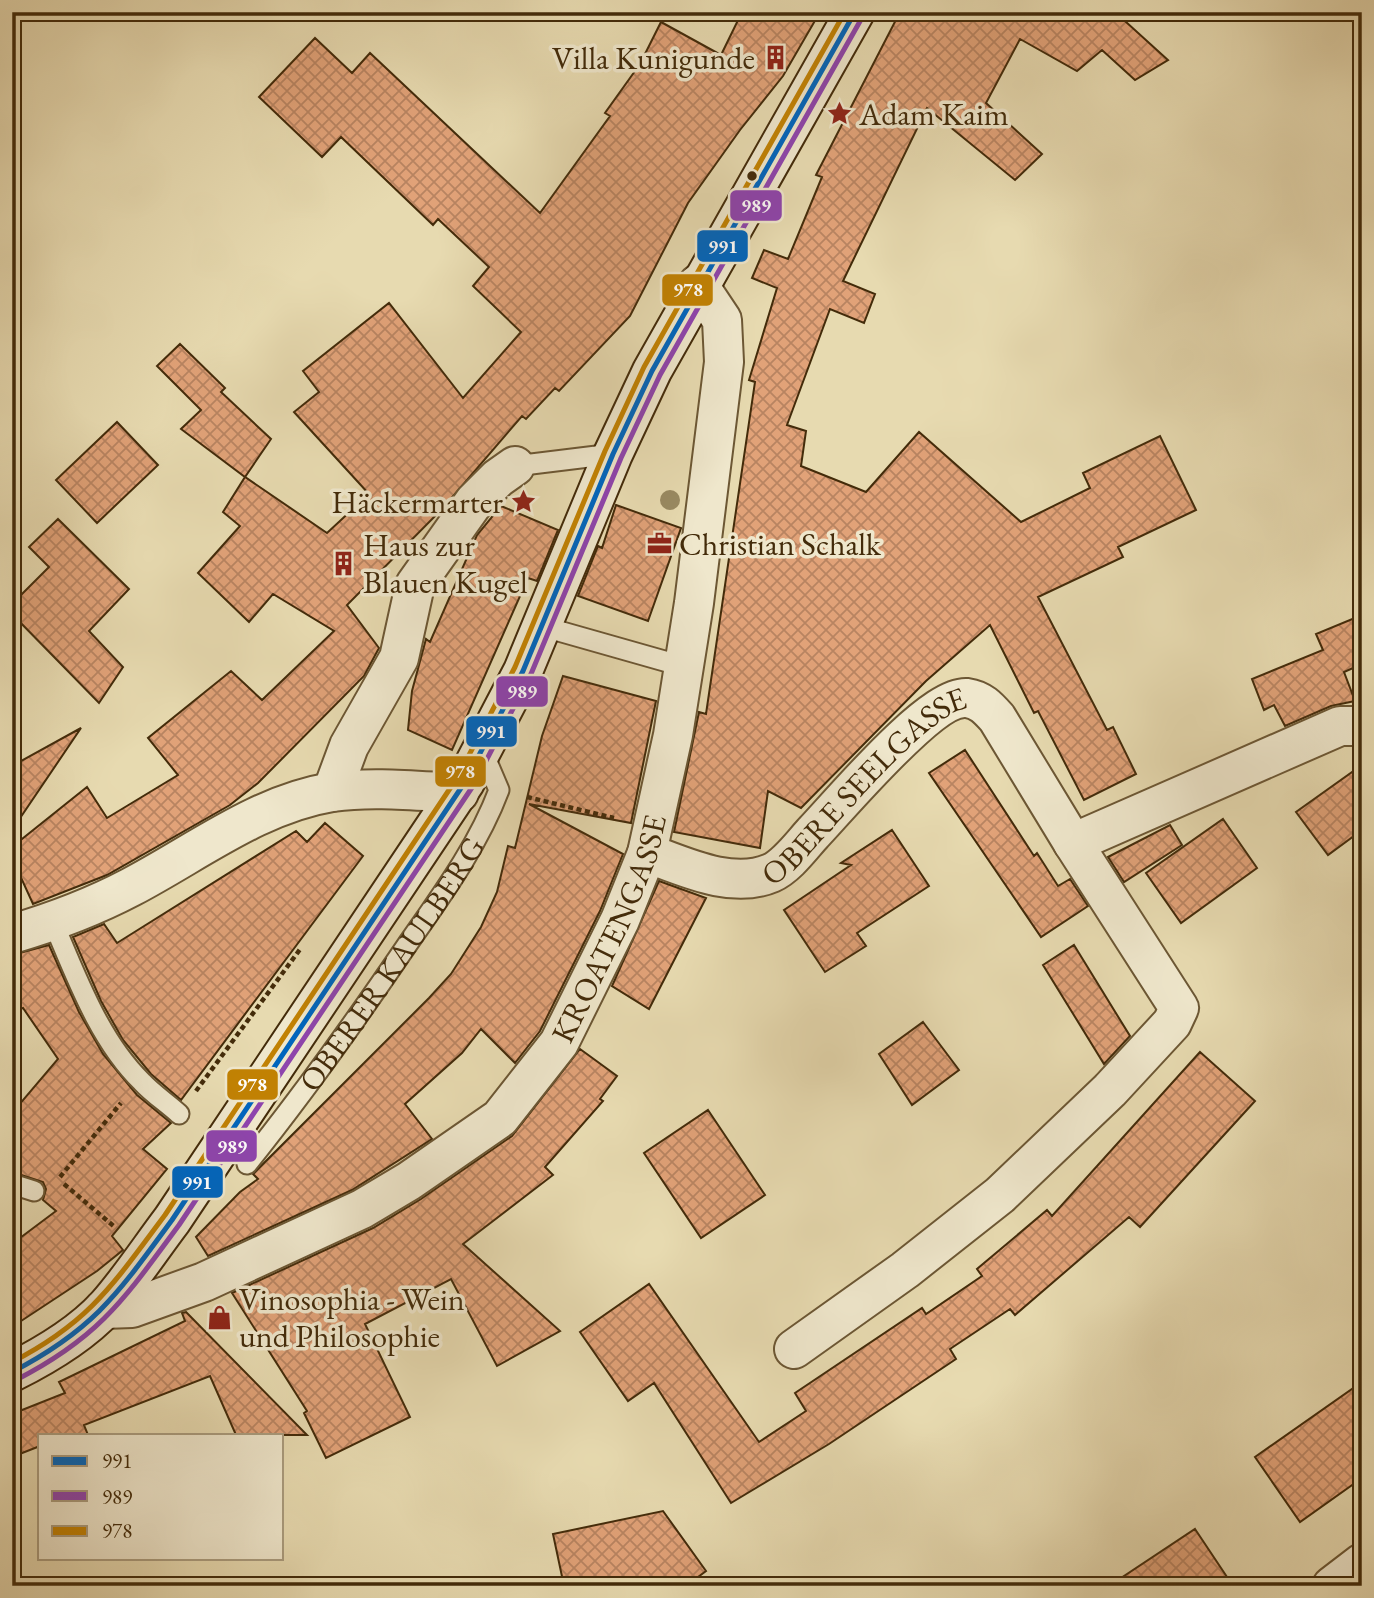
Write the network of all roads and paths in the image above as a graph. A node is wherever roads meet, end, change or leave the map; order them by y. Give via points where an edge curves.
1 (16, 12) edge
2 (855, 12) edge
3 (12, 17) edge
4 (698, 284) junction
5 (613, 454) junction
6 (515, 466) joint
7 (541, 626) junction
8 (682, 666) junction
9 (1362, 726) edge
10 (482, 750) junction
11 (499, 790) junction
12 (332, 792) junction
13 (459, 793) junction
14 (651, 840) junction
15 (1073, 843) junction
16 (53, 922) junction
17 (12, 934) edge
18 (302, 947) dead end
19 (141, 1081) junction
20 (179, 1114) joint
21 (247, 1164) dead end
22 (12, 1184) edge
23 (34, 1191) dead end
24 (147, 1253) junction
25 (104, 1309) junction
26 (793, 1349) dead end
27 (12, 1372) edge
28 (1362, 1563) edge
29 (1332, 1586) edge

1 - 3 path
2 - 4 street, OBERER KAULBERG
4 - 5 street, OBERER KAULBERG
4 - 8 street, KROATENGASSE via 722,320 724,362
5 - 6 lane
5 - 7 street, OBERER KAULBERG
6 - 12 street via 474,502 415,585 399,658 349,746
7 - 8 lane
7 - 10 street, OBERER KAULBERG
8 - 14 street, KROATENGASSE
9 - 15 street via 1340,726
10 - 11 lane
10 - 13 street, OBERER KAULBERG
11 - 14 path
11 - 21 lane, OBERER KAULBERG via 487,821 433,907 322,1069
12 - 13 street
12 - 16 street via 277,808 130,887
13 - 24 street, OBERER KAULBERG
14 - 15 street, OBERE SEELGASSE via 706,874 740,878 771,873 901,739 944,703 966,698 984,704 997,718
14 - 25 street, KROATENGASSE via 620,920 559,1043 500,1118 362,1209 204,1282 132,1308
15 - 26 street, OBERE SEELGASSE via 1179,1008 1172,1023 1110,1090 1000,1195
16 - 17 street
16 - 19 lane via 85,996
18 - 20 path
19 - 20 lane
19 - 24 path via 58,1179
22 - 23 lane
24 - 25 street, OBERER KAULBERG
25 - 27 street, OBERER KAULBERG via 68,1338
28 - 29 street

